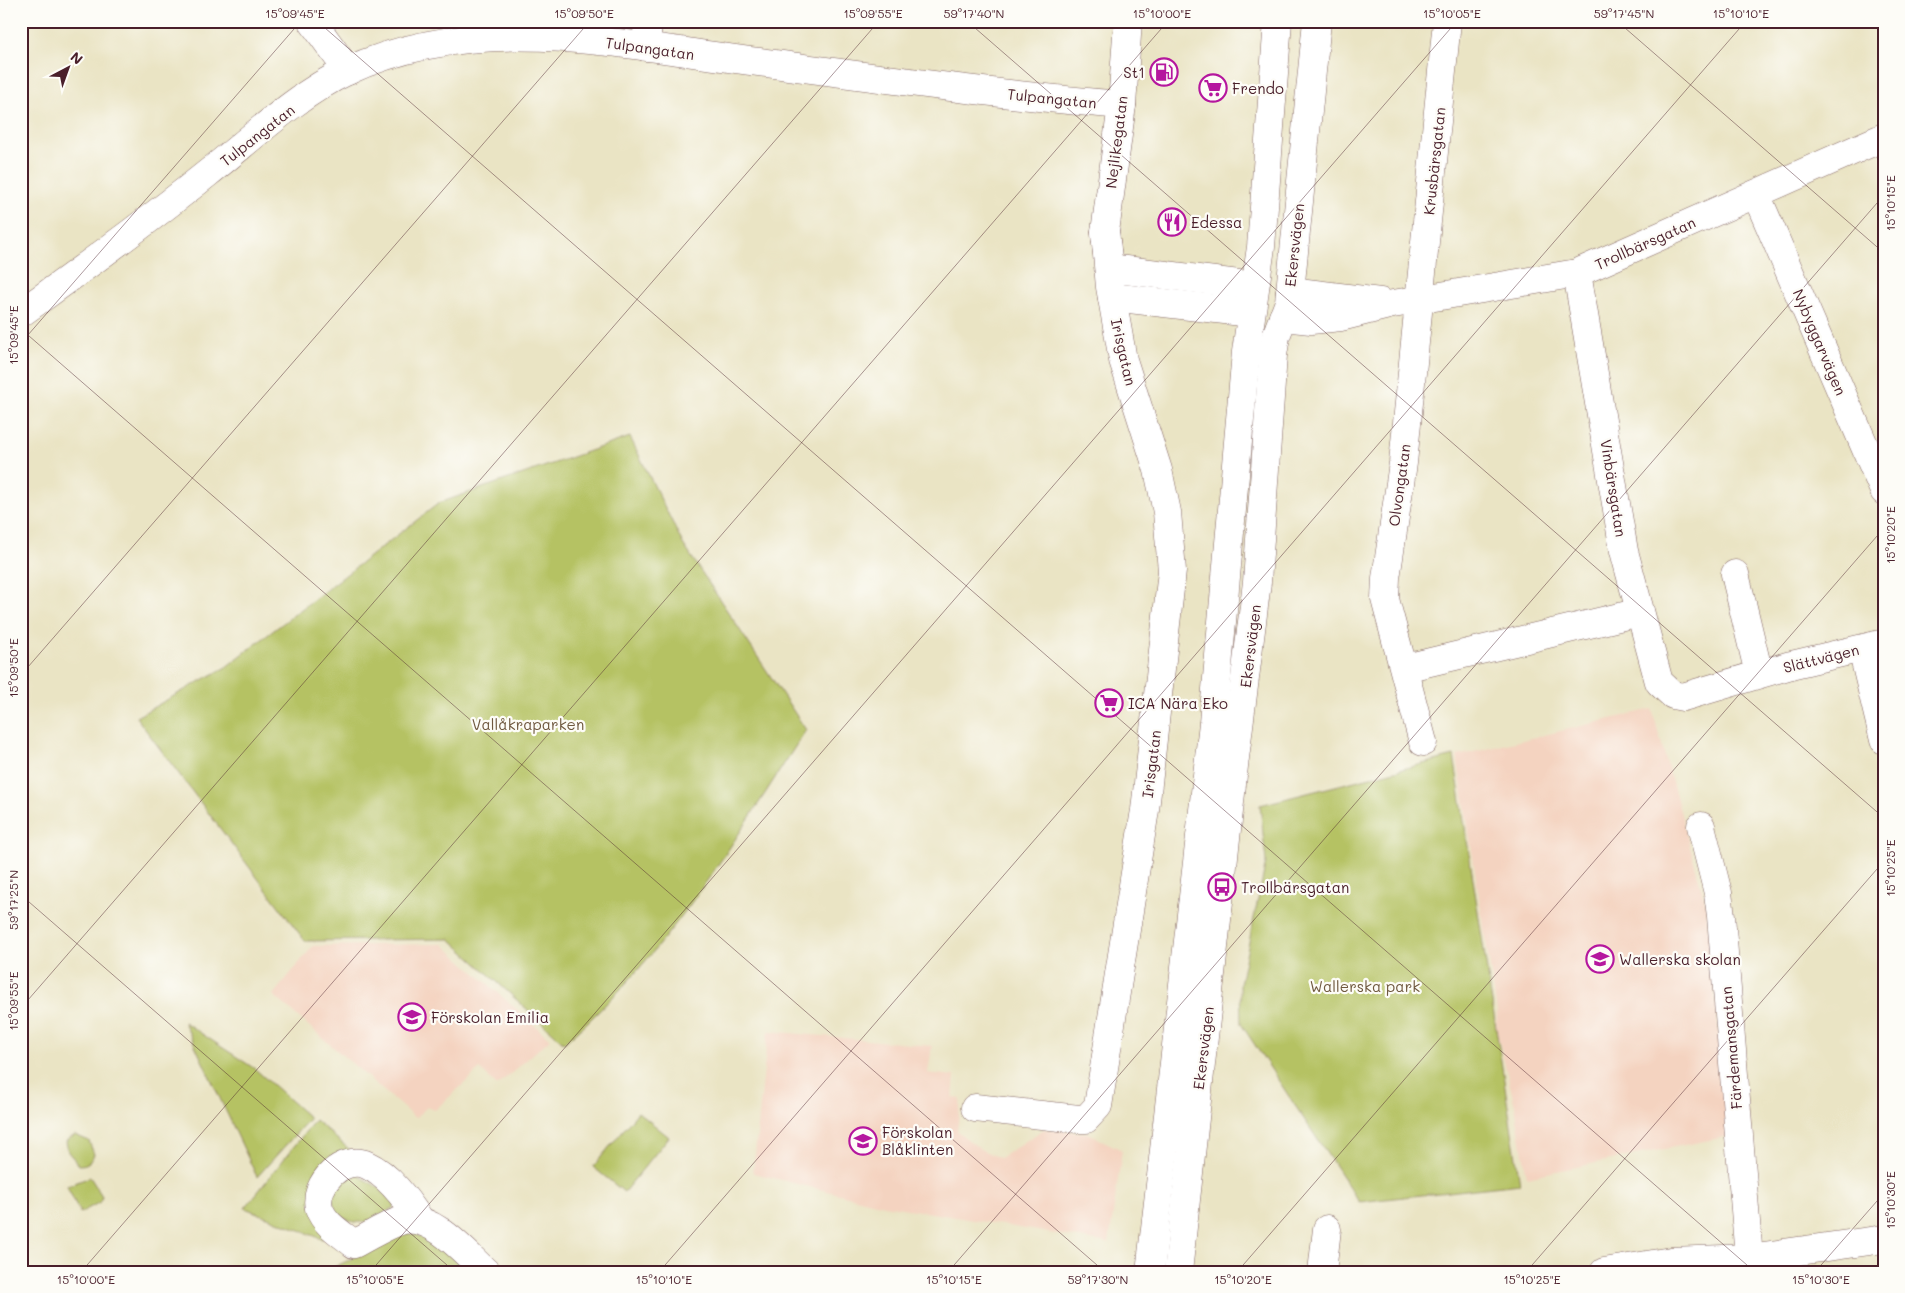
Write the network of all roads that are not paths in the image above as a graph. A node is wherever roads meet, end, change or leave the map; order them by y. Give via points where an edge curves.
1 (312, 21) edge
2 (1128, 21) edge
3 (1278, 21) edge
4 (1316, 21) edge
5 (1448, 21) edge
6 (647, 34) edge
7 (348, 70) junction
8 (1122, 105) junction
9 (1884, 137) edge
10 (1756, 194) junction
11 (1577, 273) junction
12 (1110, 284) junction
13 (1255, 286) junction
14 (1290, 290) junction
15 (1420, 300) junction
16 (1393, 304) junction
17 (21, 313) edge
18 (1252, 313) junction
19 (1283, 317) junction
20 (1884, 491) edge
21 (1735, 574) dead end
22 (1640, 612) junction
23 (1873, 646) edge
24 (1405, 668) junction
25 (1759, 674) junction
26 (1672, 694) joint
27 (1884, 740) edge
28 (1423, 742) dead end
29 (1701, 826) dead end
30 (974, 1108) dead end
31 (420, 1220) dead end
32 (1327, 1229) dead end
33 (1884, 1239) edge
34 (1748, 1265) edge
35 (486, 1272) edge
36 (1150, 1272) edge
37 (1178, 1272) edge
38 (1322, 1272) edge
39 (1604, 1272) edge

1 - 7 street
2 - 8 street, Nejlikegatan
3 - 13 street, Ekersvägen via 1261,247
4 - 14 street, Ekersvägen
5 - 15 street, Krusbärsgatan
6 - 7 street, Tulpangatan via 454,39 398,52
6 - 8 street, Tulpangatan via 953,87
7 - 17 street, Tulpangatan via 282,114 123,239
8 - 12 street, Nejlikegatan via 1105,232
9 - 10 street, Trollbärsgatan
10 - 11 street, Trollbärsgatan
10 - 20 street, Nybyggarvägen
11 - 15 street, Trollbärsgatan
11 - 22 street, Vinbärsgatan via 1624,552
12 - 13 street
12 - 18 street, Irisgatan
12 - 30 street, Irisgatan via 1123,360 1158,470 1167,512 1172,571 1149,781 1101,1097 1086,1119
13 - 14 street, Trollbärsgatan
13 - 18 street, Ekersvägen
14 - 16 street, Trollbärsgatan
14 - 19 street, Ekersvägen
15 - 16 street, Trollbärsgatan
15 - 24 street, Olvongatan via 1385,599
16 - 19 street, Trollbärsgatan via 1341,318 1311,320
18 - 19 street, Irisgatan
18 - 36 street, Ekersvägen via 1213,723
19 - 37 street, Ekersvägen via 1273,355 1257,582
21 - 25 street
22 - 24 street
22 - 26 street, Vinbärsgatan via 1655,672 1659,682
23 - 25 street, Slättvägen
23 - 27 street
24 - 28 street, Olvongatan
25 - 26 street, Slättvägen via 1683,697
29 - 34 street, Färdemansgatan via 1721,916
31 - 35 street via 434,1226
32 - 38 street
33 - 34 street
34 - 39 street via 1671,1261

